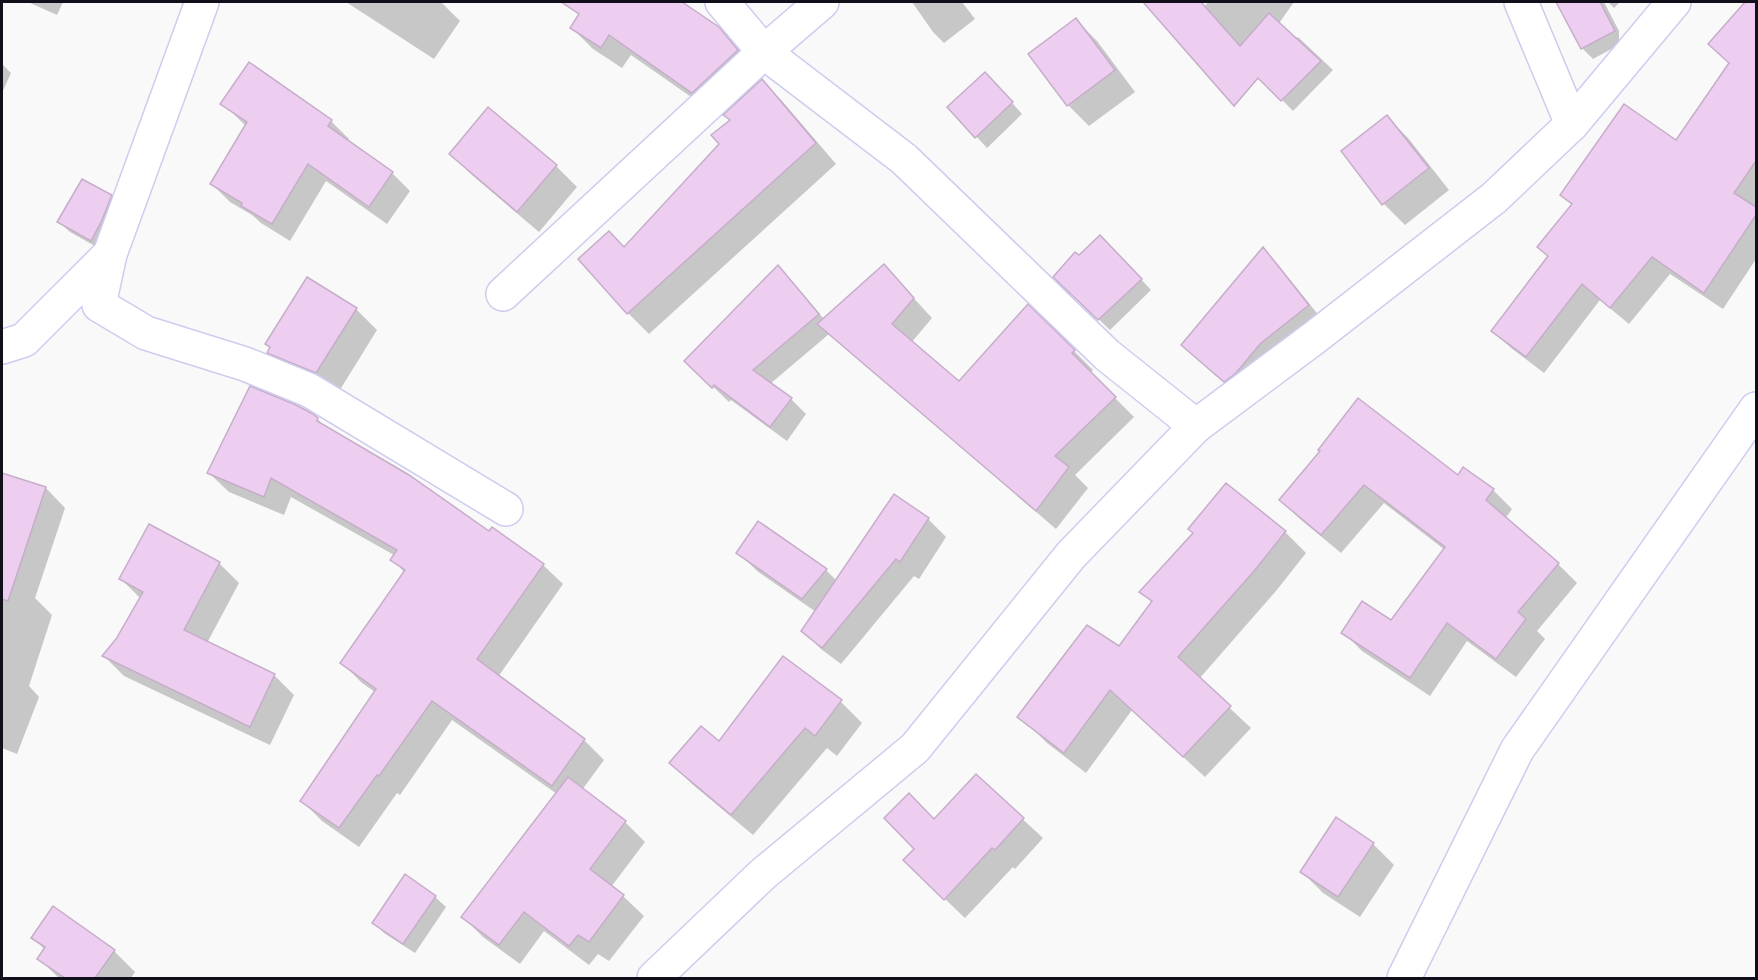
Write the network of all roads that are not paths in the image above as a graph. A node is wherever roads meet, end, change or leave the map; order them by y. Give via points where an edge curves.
1 (201, 2) edge
2 (722, 2) edge
3 (822, 2) edge
4 (1521, 2) edge
5 (1674, 2) edge
6 (764, 52) junction
7 (1572, 124) junction
8 (110, 254) junction
9 (503, 294) dead end
10 (2, 347) edge
11 (1756, 409) edge
12 (1196, 426) junction
13 (506, 509) dead end
14 (654, 978) edge
15 (1404, 978) edge

1 - 8 street
2 - 6 street
3 - 6 street
4 - 7 street
5 - 7 street
6 - 9 street
6 - 12 street via 904,159 1107,355
7 - 12 street via 1494,198
8 - 10 street via 24,340
8 - 13 street via 99,304 146,333 246,364 309,390
11 - 15 street via 1517,750
12 - 14 street via 1071,555 915,748 763,874

